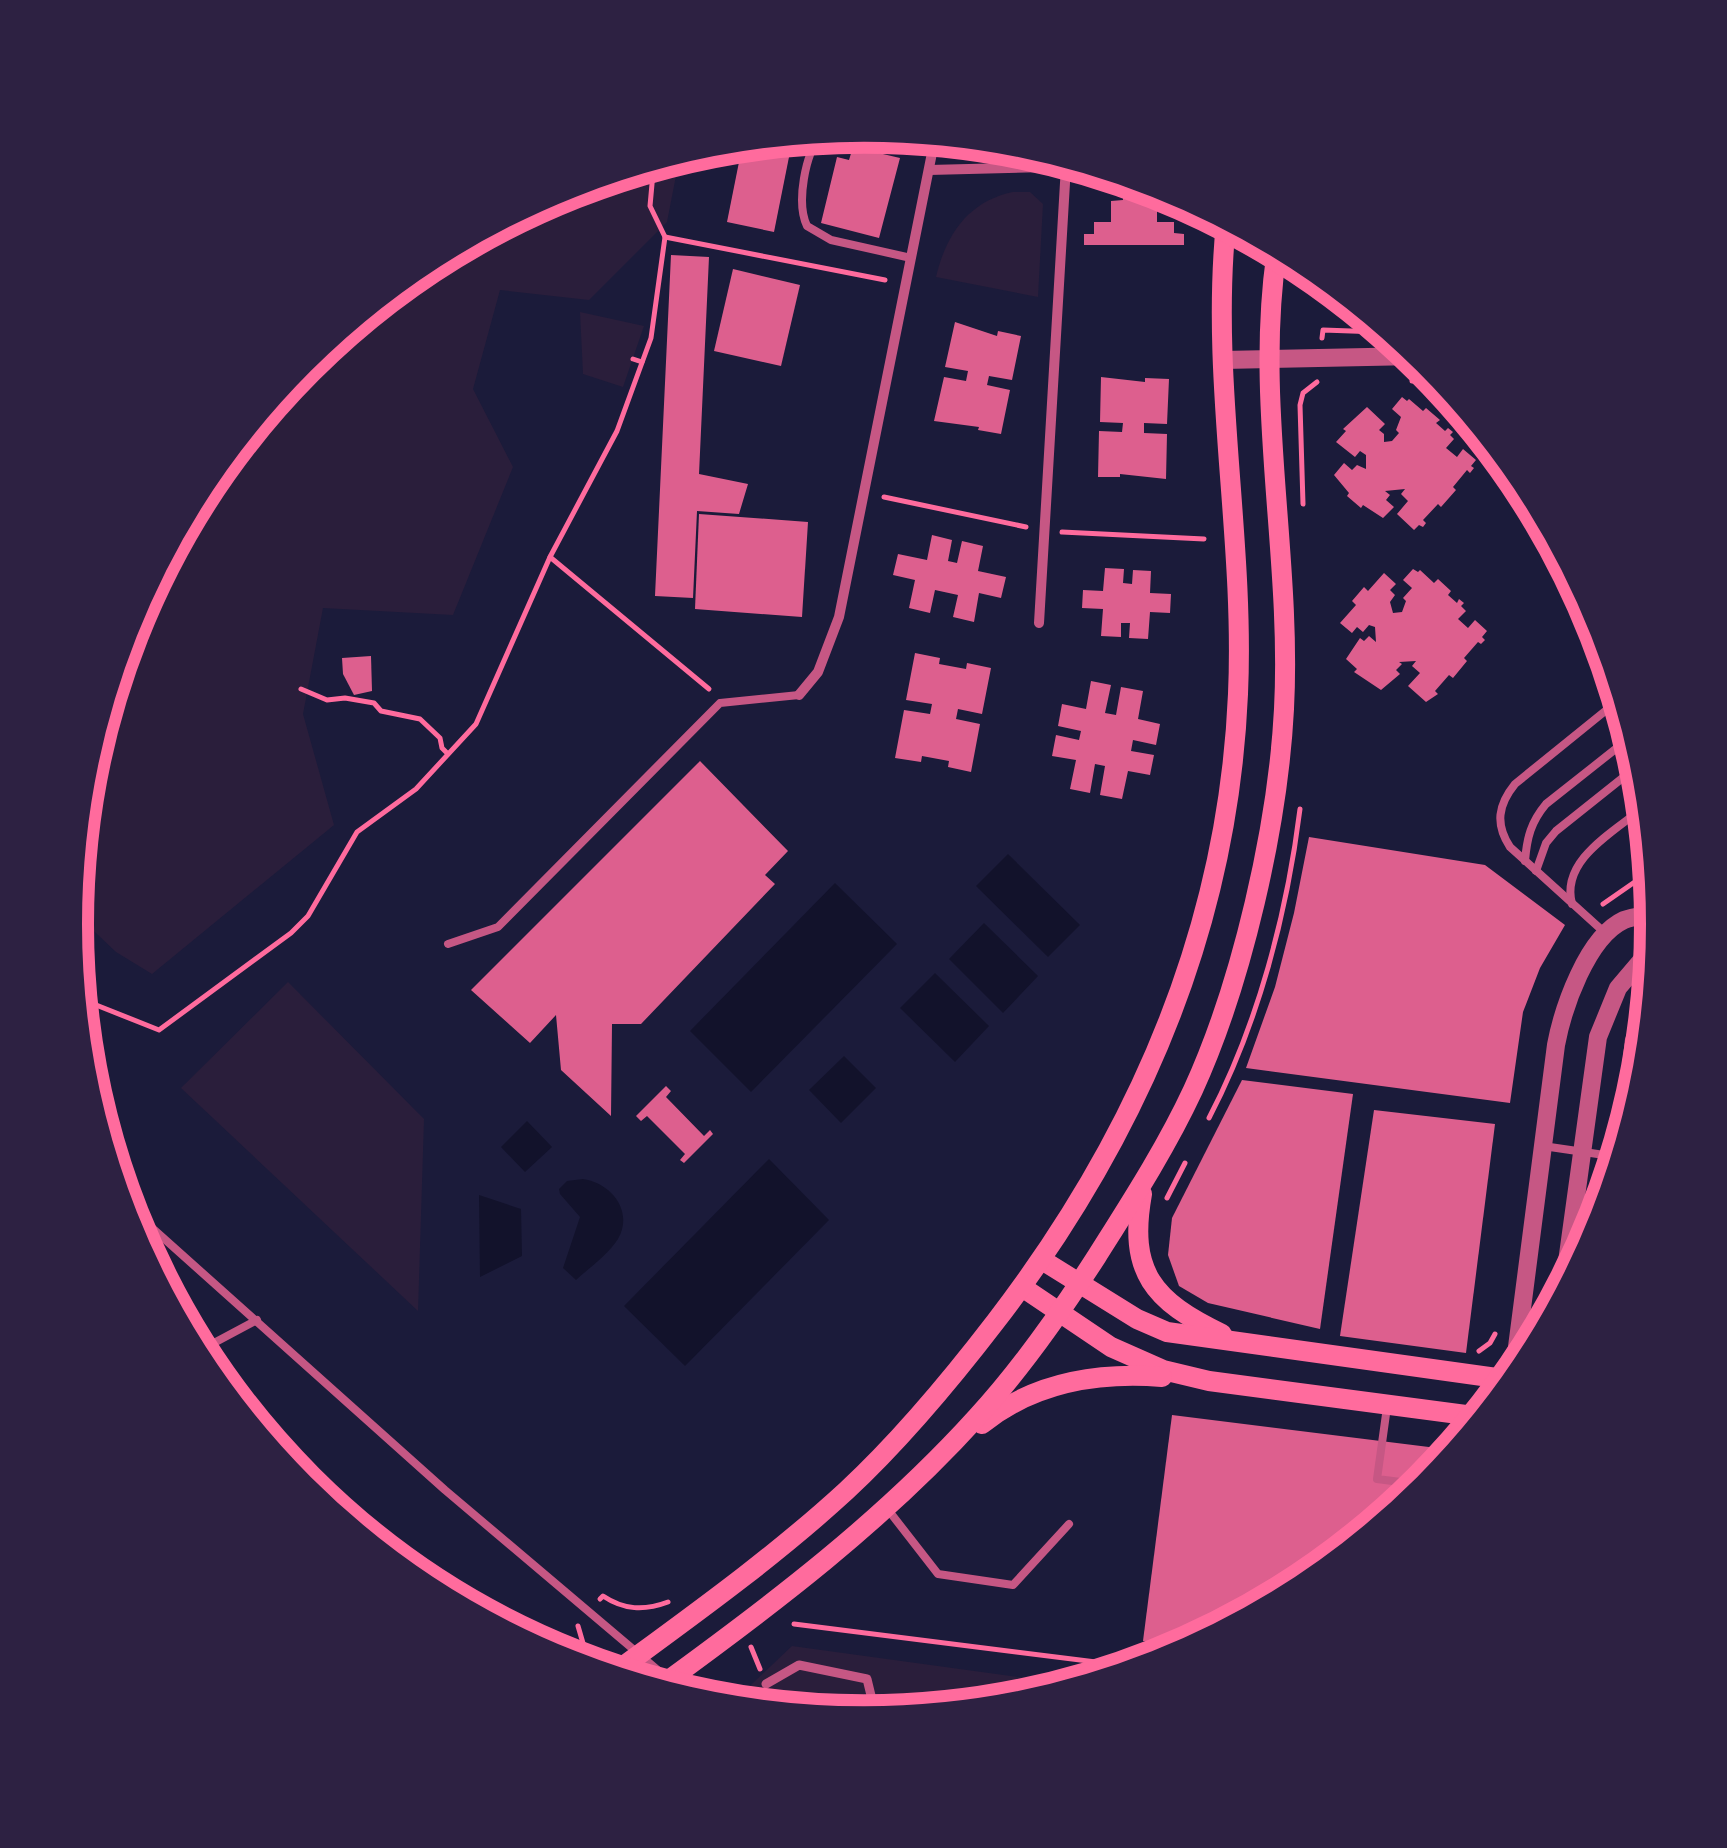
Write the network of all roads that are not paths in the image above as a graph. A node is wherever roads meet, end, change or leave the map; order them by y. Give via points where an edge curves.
1 (813, 150) edge
2 (932, 152) edge
3 (1033, 167) edge
4 (929, 170) junction
5 (1066, 174) edge
6 (1225, 237) edge
7 (911, 258) junction
8 (1275, 266) edge
9 (1392, 356) edge
10 (1269, 359) junction
11 (1223, 360) junction
12 (1039, 623) dead end
13 (800, 694) joint
14 (1608, 708) edge
15 (1619, 747) edge
16 (1625, 776) edge
17 (1632, 817) edge
18 (1526, 861) junction
19 (1536, 871) junction
20 (1572, 904) junction
21 (1640, 919) edge
22 (1607, 936) junction
23 (448, 944) dead end
24 (1638, 965) edge
25 (1542, 1146) junction
26 (1580, 1152) junction
27 (1604, 1155) edge
28 (1144, 1182) junction
29 (149, 1224) edge
30 (1568, 1246) edge
31 (1042, 1260) junction
32 (1079, 1284) junction
33 (1022, 1288) junction
34 (1059, 1313) junction
35 (257, 1320) junction
36 (1517, 1343) edge
37 (211, 1344) edge
38 (1242, 1344) junction
39 (1493, 1377) edge
40 (1209, 1381) junction
41 (1388, 1404) junction
42 (1464, 1415) edge
43 (931, 1465) junction
44 (1402, 1482) edge
45 (886, 1507) junction
46 (1070, 1524) dead end
47 (641, 1654) junction
48 (628, 1663) edge
49 (655, 1672) edge
50 (673, 1676) edge
51 (766, 1684) dead end
52 (872, 1700) edge

1 - 7 lane via 802,204 807,226 831,240
2 - 4 street
3 - 4 street
4 - 7 street
5 - 12 street
6 - 11 main road
7 - 13 street via 839,617 818,672
8 - 10 main road
9 - 10 street
10 - 11 street
10 - 28 main road via 1285,665 1271,819 1216,1034
11 - 31 main road via 1240,643 1224,831 1198,944 1158,1049 1096,1174
13 - 23 lane via 720,703 498,927
14 - 18 lane via 1504,798 1502,834
15 - 18 lane via 1546,804 1530,829
16 - 19 lane via 1556,831
17 - 20 lane via 1581,859 1570,881
18 - 19 lane
19 - 20 lane
20 - 22 lane
21 - 22 street via 1623,921
22 - 25 street via 1568,996
24 - 26 street via 1618,988 1598,1037
25 - 26 lane
25 - 36 street
26 - 27 lane
26 - 30 street
28 - 32 main road
28 - 38 main road via 1137,1234 1149,1279 1191,1320
29 - 35 lane
31 - 32 main road
31 - 33 main road
32 - 34 main road
32 - 38 main road via 1152,1327
33 - 34 main road
33 - 47 main road via 918,1419 860,1478 753,1571
34 - 40 main road via 1128,1356
34 - 43 main road via 990,1403
35 - 37 lane
35 - 47 lane
38 - 39 main road
40 - 41 main road
40 - 43 main road via 1100,1376 1030,1394
41 - 42 main road
41 - 44 lane via 1376,1479
43 - 45 main road
45 - 46 lane via 938,1574 1013,1586
45 - 50 main road via 784,1596
47 - 48 main road
47 - 49 lane
51 - 52 street via 800,1665 867,1679

